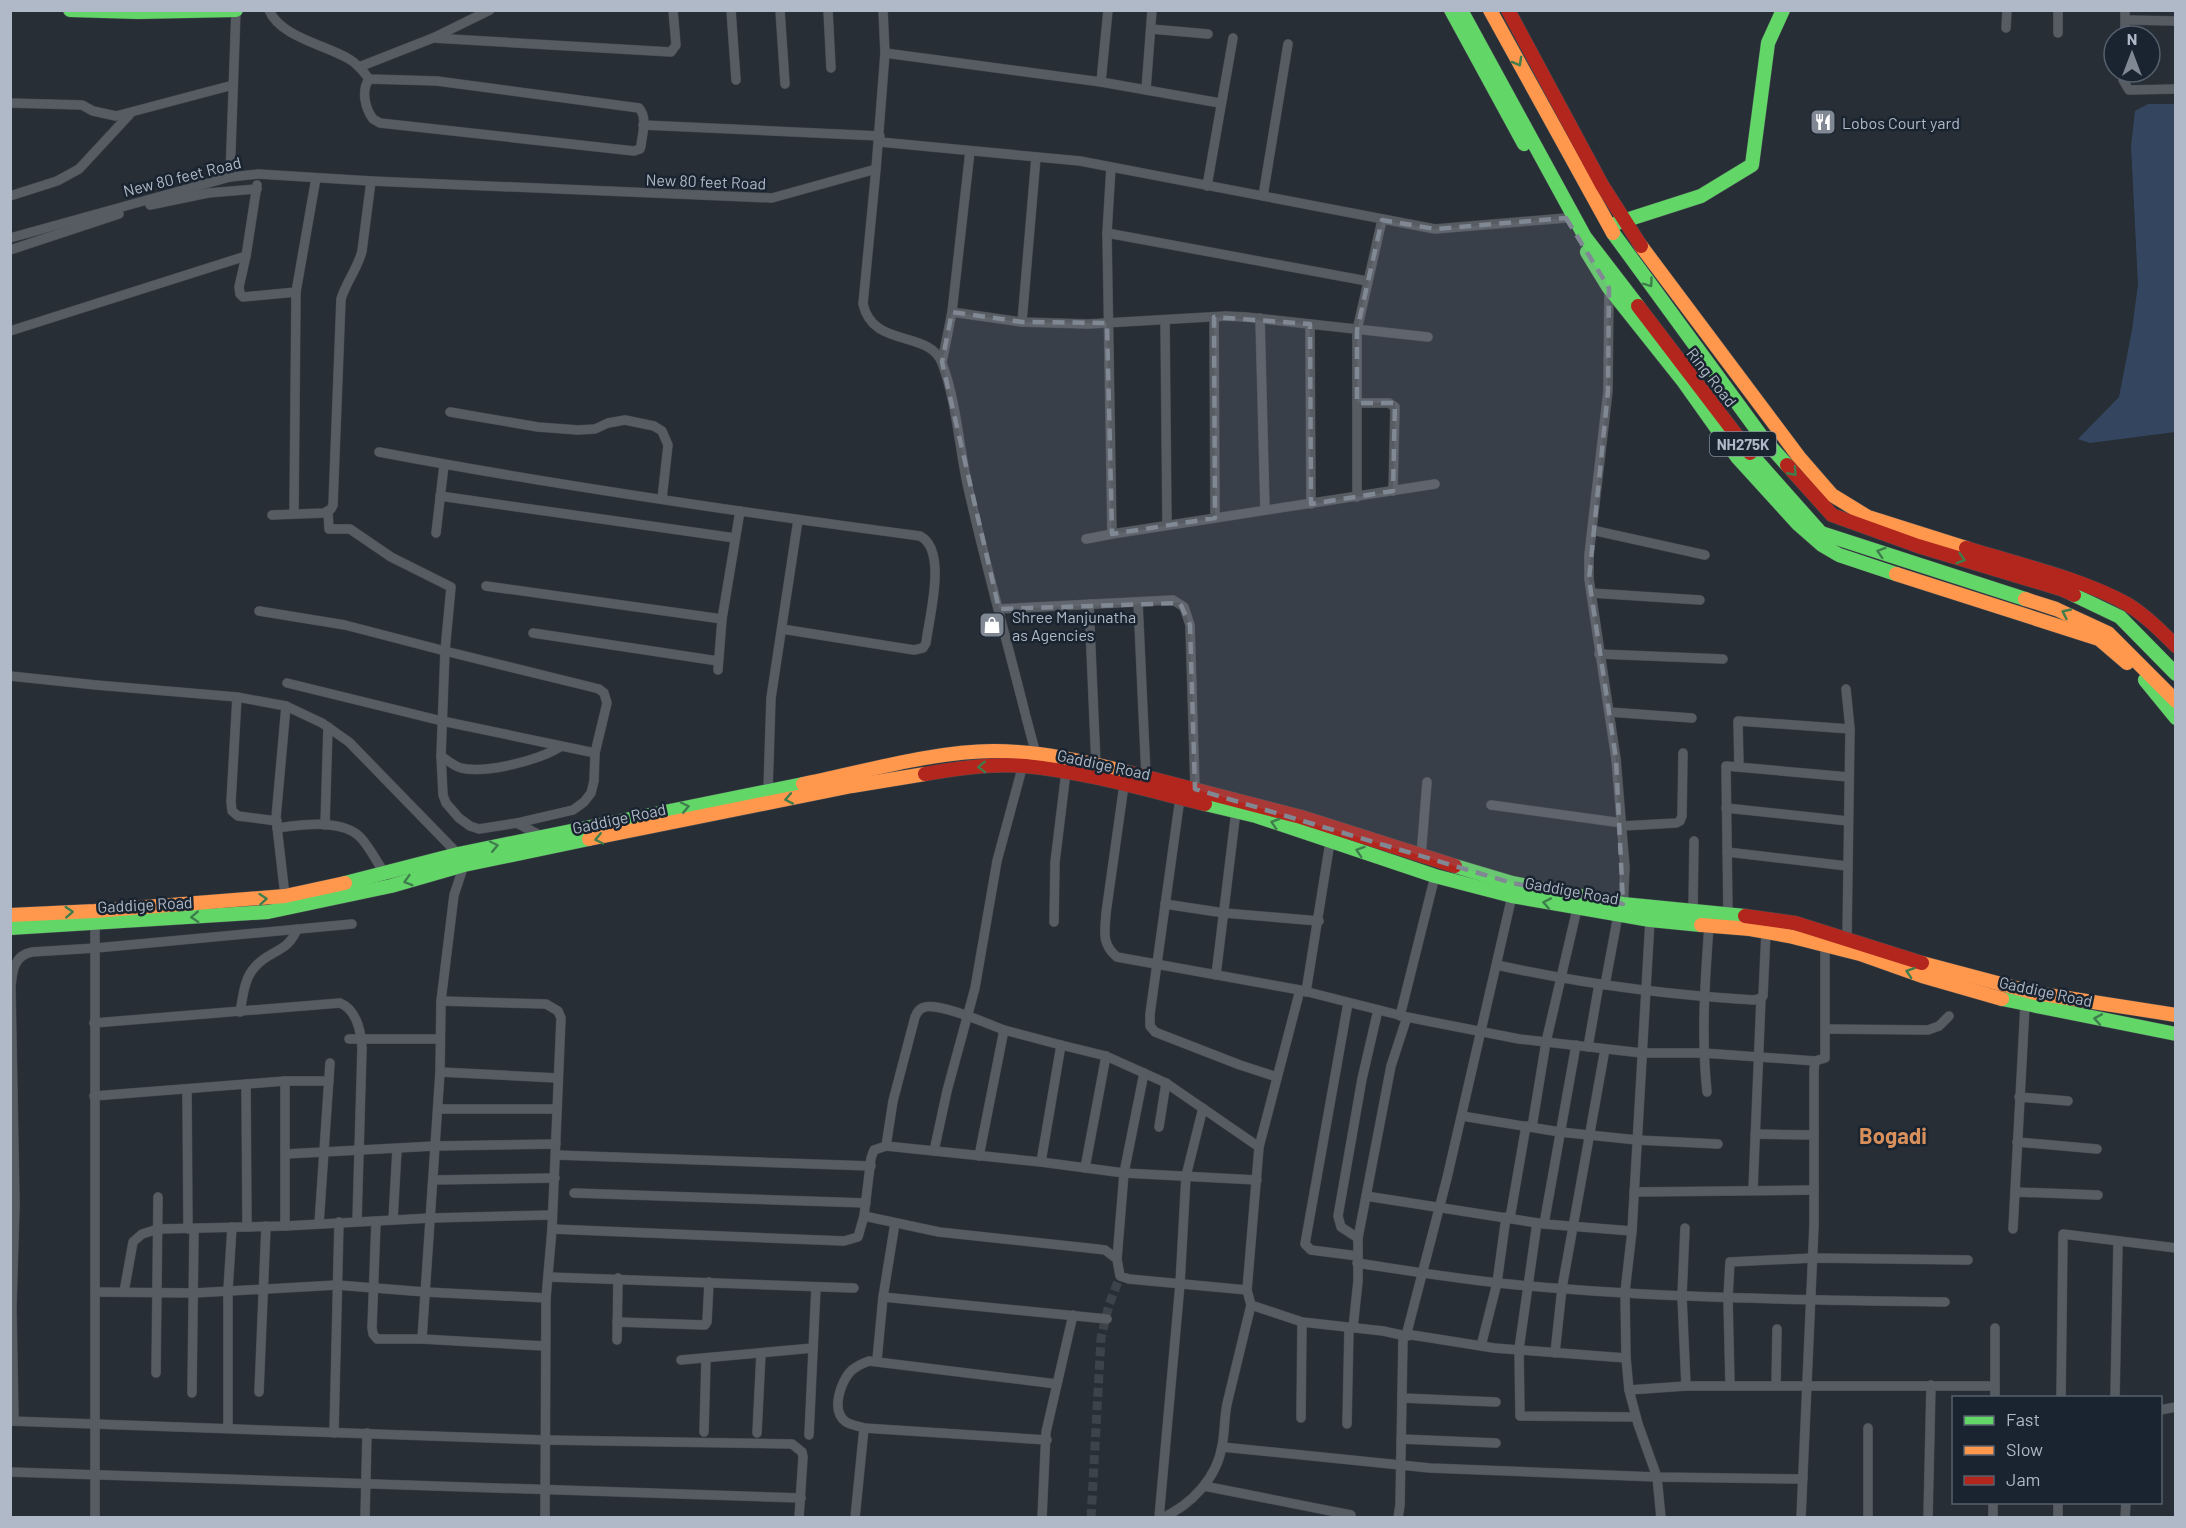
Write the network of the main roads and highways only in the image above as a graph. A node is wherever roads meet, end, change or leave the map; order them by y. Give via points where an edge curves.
1 (70, 10) edge
2 (1451, 10) edge
3 (1461, 10) edge
4 (1490, 10) edge
5 (1508, 10) edge
6 (1783, 10) edge
7 (138, 11) edge
8 (236, 11) edge
9 (1623, 220) junction
10 (1607, 226) junction
11 (1615, 268) junction
12 (1750, 462) junction
13 (2175, 646) edge
14 (2175, 674) edge
15 (2175, 701) edge
16 (2175, 718) edge
17 (1028, 757) junction
18 (1332, 835) junction
19 (461, 860) junction
20 (1621, 911) junction
21 (10, 915) edge
22 (95, 917) junction
23 (10, 928) edge
24 (2175, 1015) edge
25 (2175, 1034) edge

1 - 7 main road
2 - 11 main road via 1566,218
3 - 11 main road, Ring Road / NH275K via 1585,237
4 -> 10 main road, Ring Road / NH275K
5 - 9 main road
6 - 9 main road via 1768,43 1752,165 1701,196
7 - 8 main road
9 - 10 main road
9 - 13 main road via 1799,458 1832,495 1868,518 2090,586 2128,605
10 - 11 main road, Ring Road / NH275K
11 - 12 main road, Ring Road / NH275K
11 -> 14 main road, Ring Road / NH275K via 1832,515 1918,546 2061,589 2120,617
15 -> 12 main road, Ring Road / NH275K via 2108,633 2056,609 1821,533
12 - 16 main road via 1798,525 1822,545 1839,555 2099,639 2141,675
17 - 18 main road, Gaddige Road via 1146,776
18 -> 17 main road, Gaddige Road via 1124,784 1039,768
17 -> 19 main road, Gaddige Road
19 -> 17 main road, Gaddige Road via 541,836 940,756 992,751
18 - 20 main road, Gaddige Road
20 -> 18 main road, Gaddige Road via 1577,909 1435,876
22 -> 19 main road, Gaddige Road via 285,896
19 -> 22 main road, Gaddige Road via 380,888 268,912
20 - 24 main road, Gaddige Road via 1693,910 1795,923 2000,985
25 -> 20 main road, Gaddige Road via 2025,1005 1860,954 1766,932 1650,920
21 -> 22 main road, Gaddige Road
22 - 23 main road, Gaddige Road

